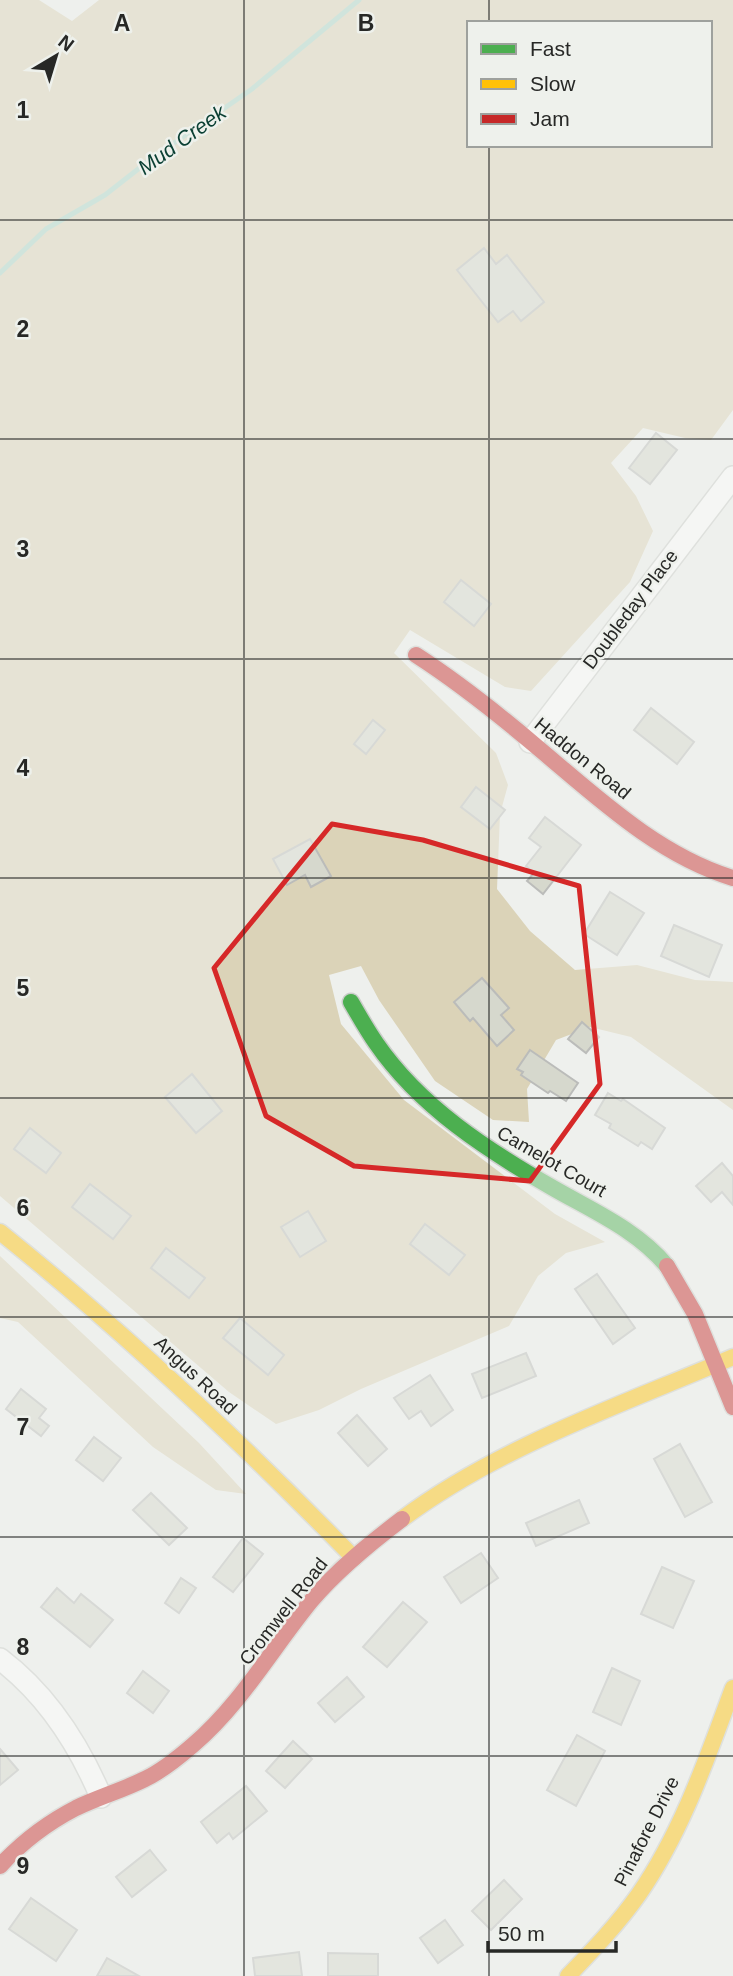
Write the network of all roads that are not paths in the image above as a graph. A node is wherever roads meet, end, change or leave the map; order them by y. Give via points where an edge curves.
1 (733, 477) edge
2 (416, 654) dead end
3 (530, 742) junction
4 (733, 878) edge
5 (351, 1002) dead end
6 (0, 1232) edge
7 (733, 1357) edge
8 (717, 1364) junction
9 (733, 1407) edge
10 (354, 1558) junction
11 (0, 1660) edge
12 (733, 1688) edge
13 (101, 1797) junction
14 (0, 1866) edge
15 (568, 1976) edge

1 - 3 street, Doubleday Place
2 - 3 street, Haddon Road
3 - 4 street, Haddon Road via 645,832 712,873
5 - 8 street, Camelot Court via 401,1077 424,1100 489,1150 654,1248 673,1271
6 - 10 street, Angus Road via 169,1377
7 - 8 street, Cromwell Road
8 - 9 street
8 - 10 street, Cromwell Road via 573,1424 471,1475 386,1531
10 - 13 street, Cromwell Road via 329,1581 220,1722 166,1767
11 - 13 street via 24,1680 69,1735
12 - 15 street, Pinafore Drive via 683,1812 649,1878 600,1944
13 - 14 street, Cromwell Road via 31,1836

